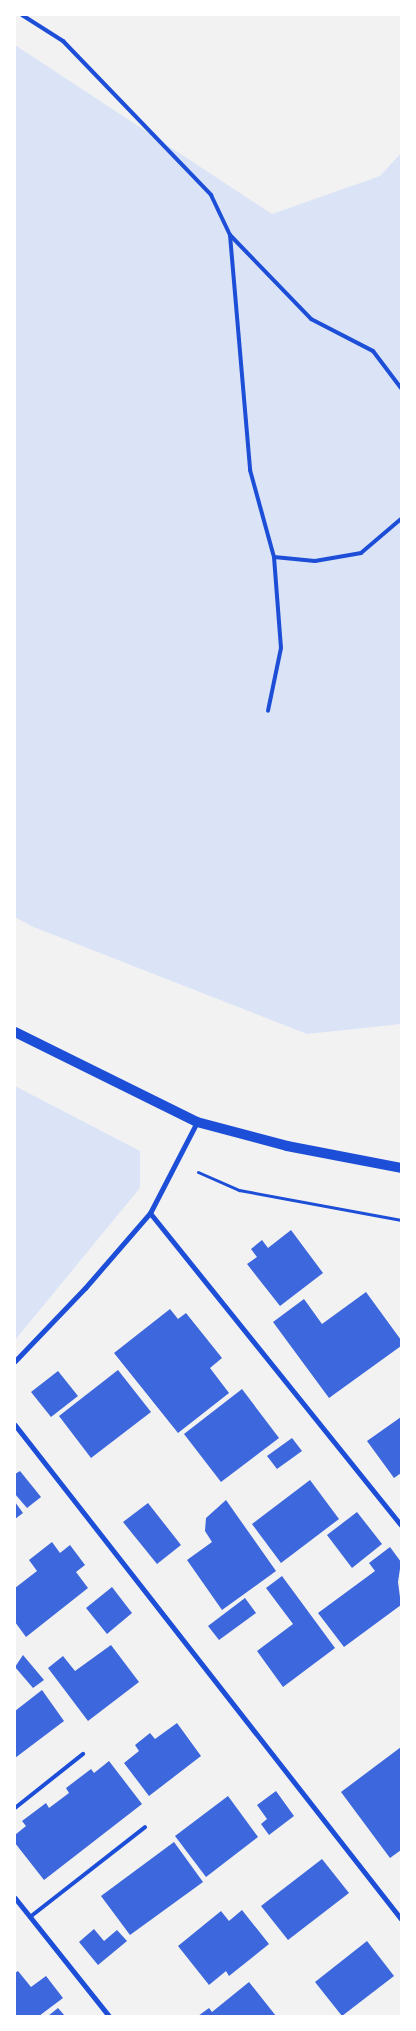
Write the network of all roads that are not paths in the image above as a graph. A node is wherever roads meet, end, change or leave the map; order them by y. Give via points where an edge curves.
1 (22, 15) edge
2 (230, 235) junction
3 (401, 388) edge
4 (401, 519) edge
5 (274, 556) junction
6 (268, 711) dead end
7 (15, 1032) edge
8 (197, 1122) junction
9 (401, 1168) edge
10 (150, 1213) junction
11 (15, 1361) edge
12 (15, 1425) edge
13 (401, 1526) edge
14 (83, 1754) dead end
15 (15, 1808) edge
16 (145, 1827) dead end
17 (15, 1898) edge
18 (30, 1917) junction
19 (401, 1918) edge
20 (109, 2016) edge

1 - 2 lane via 62,41 211,195
2 - 3 lane via 311,319 373,351
2 - 5 lane via 250,470
4 - 5 lane via 361,553 315,561
5 - 6 lane via 281,648
7 - 8 main road
8 - 9 main road via 287,1146
8 - 10 street
10 - 11 street via 85,1288
10 - 13 street
12 - 19 street
14 - 15 lane
16 - 18 lane
17 - 18 street
18 - 20 street

